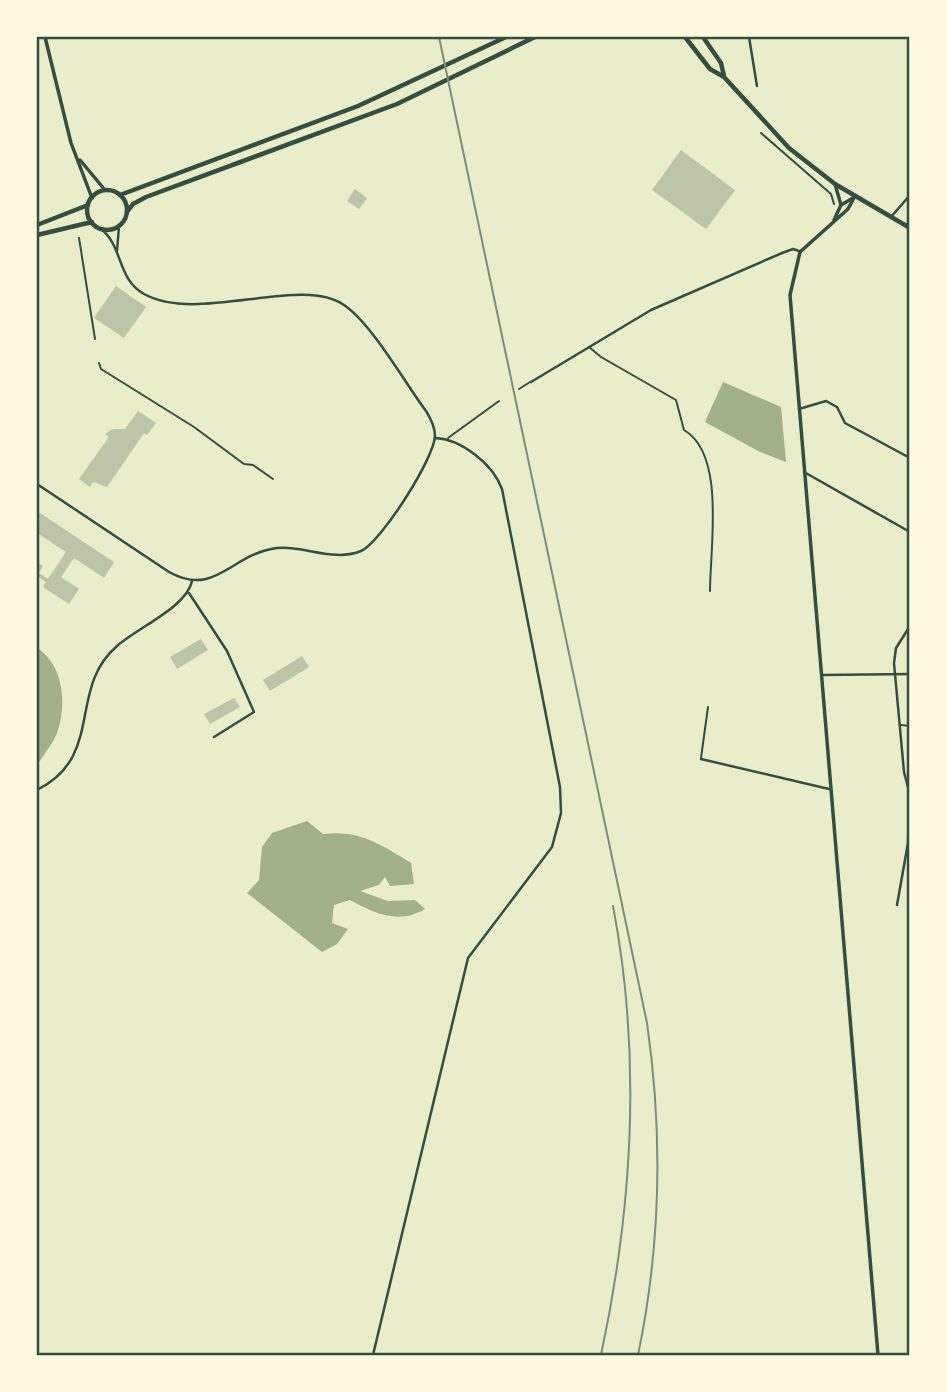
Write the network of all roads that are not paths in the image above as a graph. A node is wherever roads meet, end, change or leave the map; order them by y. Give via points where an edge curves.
1 (46, 37) edge
2 (506, 37) edge
3 (535, 37) edge
4 (685, 37) edge
5 (703, 37) edge
6 (749, 37) edge
7 (724, 77) junction
8 (757, 86) dead end
9 (78, 158) junction
10 (835, 184) junction
11 (105, 190) junction
12 (120, 195) junction
13 (910, 195) edge
14 (855, 196) junction
15 (92, 198) junction
16 (89, 204) junction
17 (841, 205) junction
18 (127, 212) junction
19 (891, 217) junction
20 (92, 222) junction
21 (833, 222) junction
22 (37, 225) edge
23 (119, 226) junction
24 (910, 228) edge
25 (101, 229) junction
26 (37, 236) edge
27 (79, 238) dead end
28 (800, 252) junction
29 (117, 254) junction
30 (95, 339) dead end
31 (589, 346) junction
32 (99, 363) dead end
33 (531, 382) joint
34 (519, 389) dead end
35 (499, 401) dead end
36 (798, 410) junction
37 (435, 438) junction
38 (448, 438) junction
39 (910, 458) edge
40 (804, 472) junction
41 (273, 479) dead end
42 (37, 484) edge
43 (910, 532) edge
44 (192, 581) junction
45 (710, 591) dead end
46 (189, 593) junction
47 (910, 626) edge
48 (895, 674) junction
49 (910, 674) edge
50 (820, 675) junction
51 (708, 707) dead end
52 (900, 725) junction
53 (910, 726) edge
54 (214, 737) dead end
55 (701, 759) joint
56 (829, 789) junction
57 (37, 790) edge
58 (910, 794) edge
59 (909, 837) edge
60 (897, 905) dead end
61 (373, 1355) edge
62 (878, 1355) edge

1 - 9 street
2 - 12 main road via 392,92
3 - 18 main road via 397,104 146,197
4 - 7 main road via 710,69
5 - 7 main road via 721,63
6 - 8 street
7 - 10 main road via 789,148
9 - 11 street
9 - 15 street
10 - 14 main road
10 - 17 street
11 - 12 main road
11 - 15 main road
12 - 18 main road
13 - 19 street
14 - 17 street
14 - 19 main road
14 - 21 street
15 - 16 main road
16 - 20 main road
16 - 22 main road
17 - 21 street
18 - 23 main road
19 - 24 main road
20 - 25 main road
20 - 26 main road
21 - 28 street
23 - 25 main road
23 - 29 street
25 - 29 street
27 - 30 street
28 - 31 street via 793,249 694,289
28 - 36 street via 790,295
29 - 37 street via 132,286 161,301 212,303 314,295 343,304 426,411
31 - 33 street
31 - 45 street via 676,400 684,430 702,445 710,466
32 - 41 street via 100,369
33 - 34 street
35 - 38 street
36 - 39 street via 826,401 837,407 845,424
36 - 40 street
37 - 38 street
37 - 44 street via 425,463 380,534 365,548 339,555 288,547 269,549 214,577
38 - 61 street via 489,466 502,489 560,787 561,813 545,858 468,958
40 - 43 street
40 - 50 street
42 - 44 street via 169,572
44 - 46 street
46 - 54 street via 227,651 254,712
46 - 57 street via 99,663 76,752 59,775
47 - 48 street via 896,649
48 - 49 street
48 - 50 street
48 - 52 street
50 - 56 street
51 - 55 street
52 - 53 street
52 - 58 street
55 - 56 street
56 - 62 street
58 - 59 street
59 - 60 street

